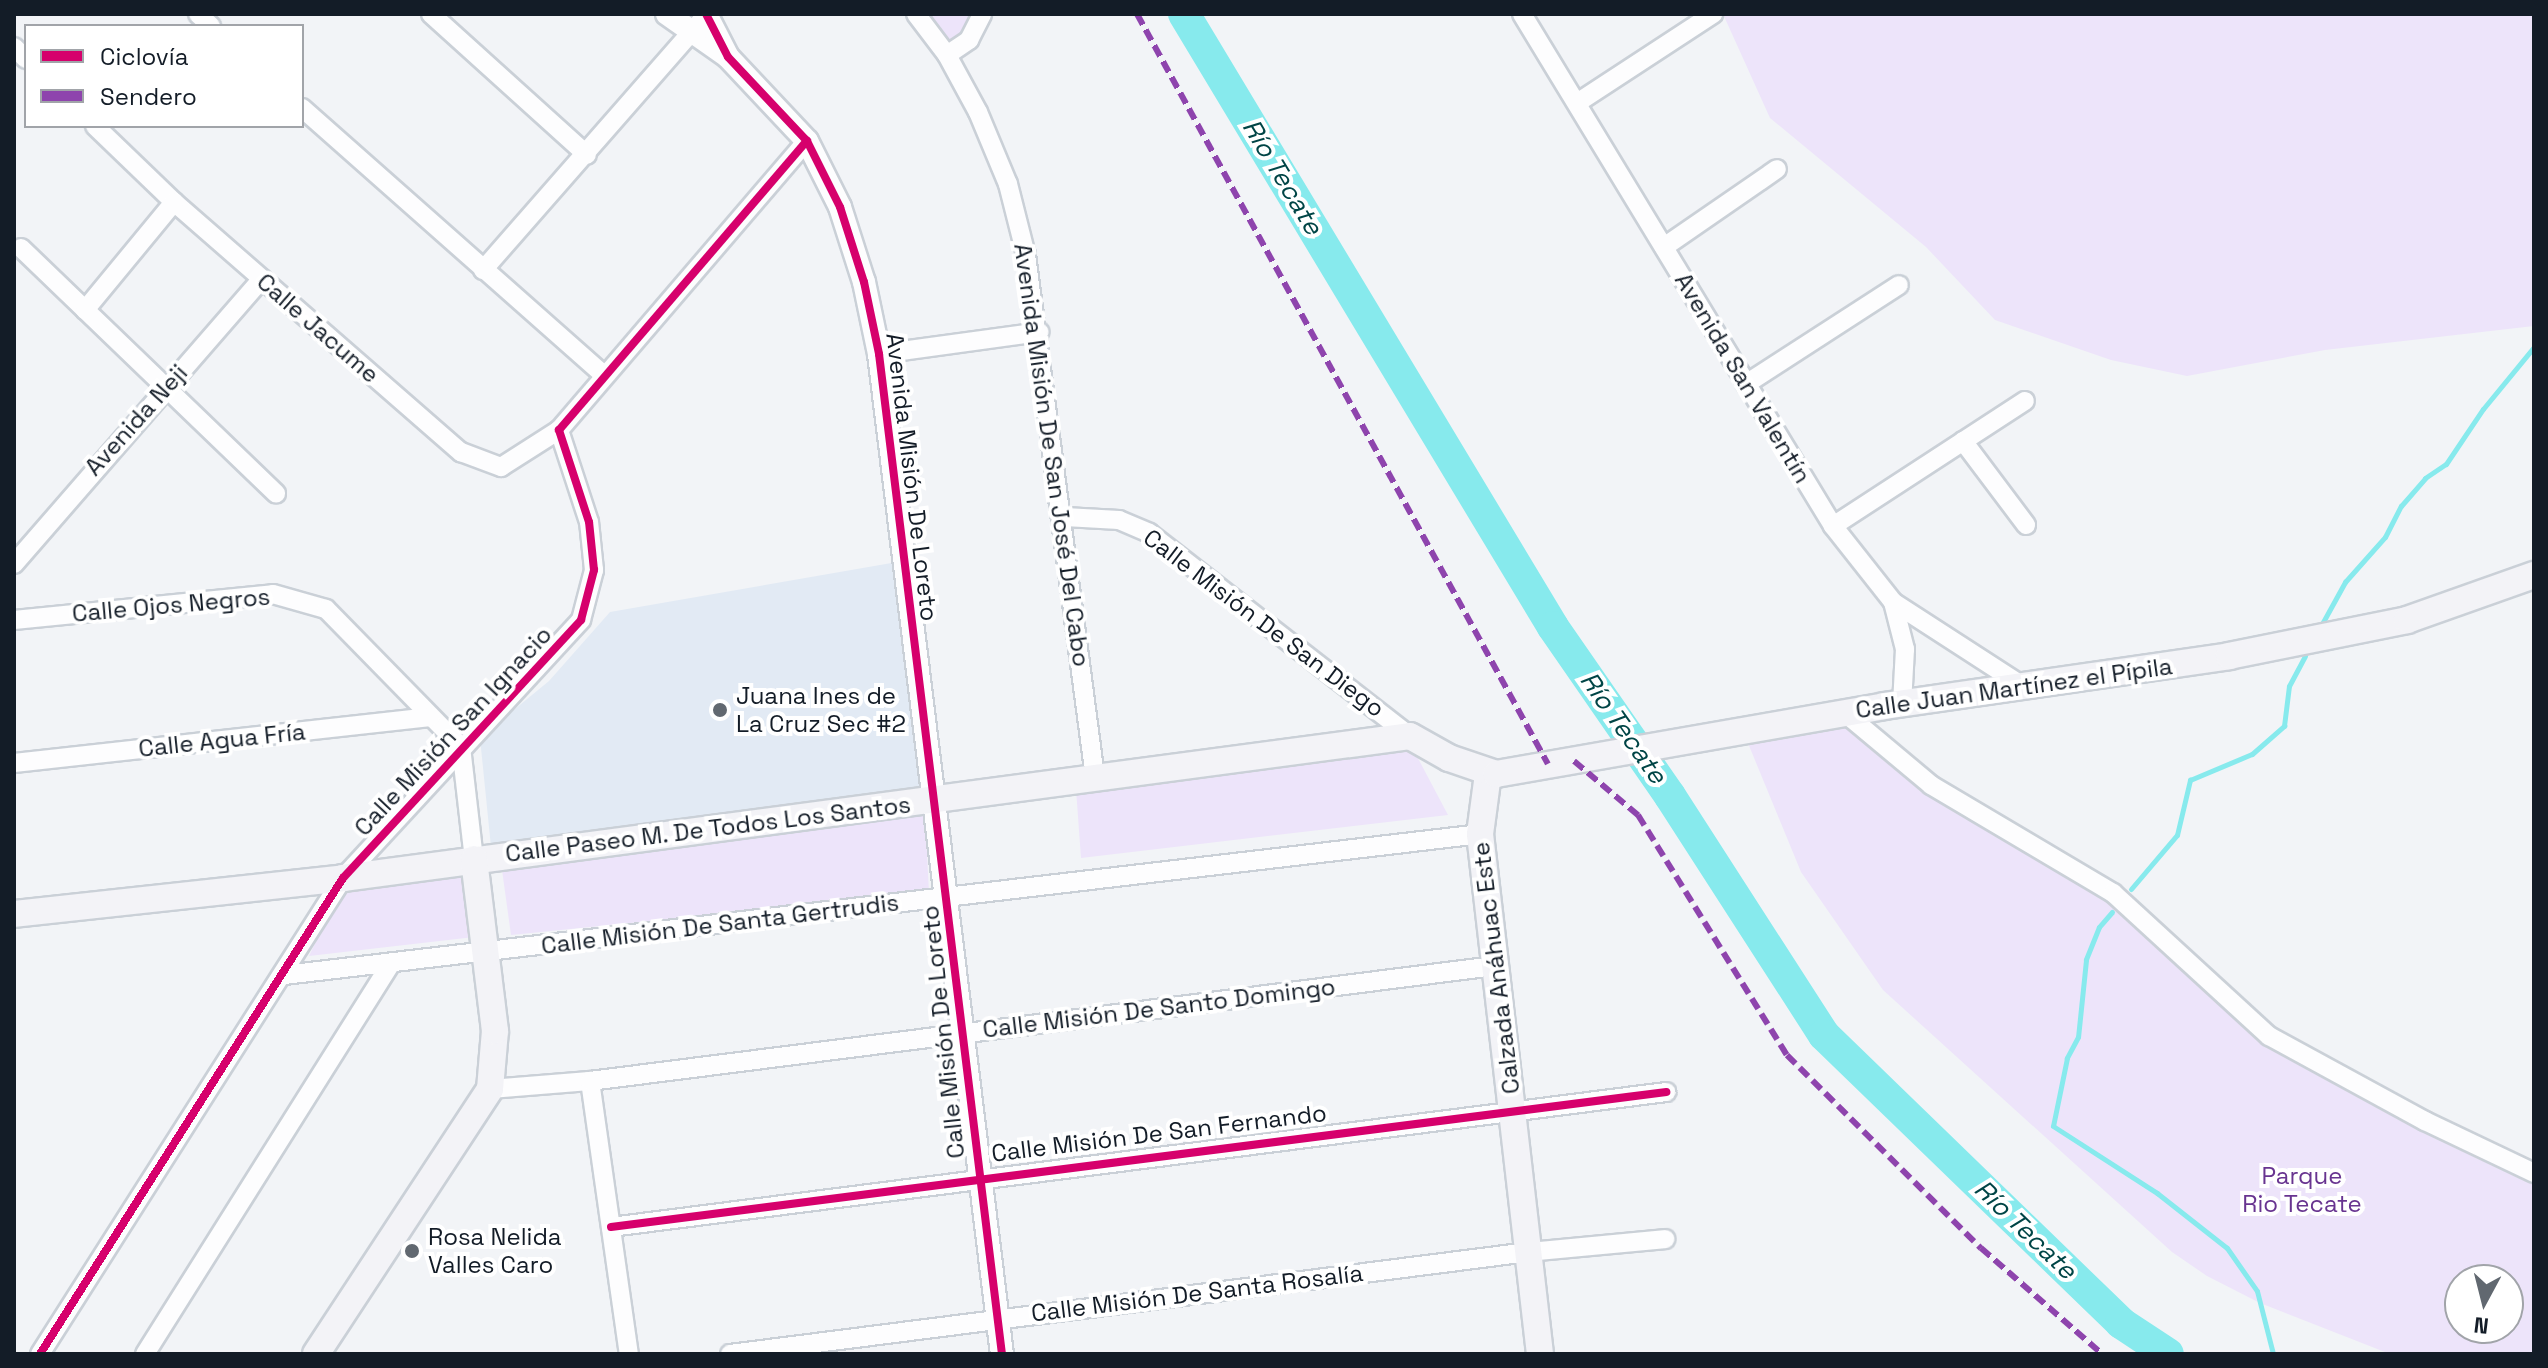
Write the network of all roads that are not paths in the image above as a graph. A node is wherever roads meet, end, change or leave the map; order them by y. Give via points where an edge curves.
1 (431, 14) edge
2 (667, 14) edge
3 (706, 14) edge
4 (916, 14) edge
5 (982, 14) edge
6 (1522, 14) edge
7 (1713, 14) edge
8 (690, 34) junction
9 (947, 55) junction
10 (728, 57) junction
11 (1577, 103) junction
12 (304, 110) edge
13 (97, 128) edge
14 (807, 141) junction
15 (587, 155) junction
16 (1777, 169) dead end
17 (174, 202) junction
18 (1664, 247) junction
19 (21, 248) dead end
20 (483, 270) junction
21 (262, 279) junction
22 (1899, 285) dead end
23 (85, 310) junction
24 (1039, 332) junction
25 (879, 354) junction
26 (604, 375) junction
27 (1746, 384) junction
28 (165, 387) junction
29 (2025, 401) dead end
30 (559, 430) junction
31 (1963, 441) junction
32 (276, 493) dead end
33 (1065, 517) junction
34 (2026, 525) dead end
35 (1833, 526) junction
36 (14, 564) edge
37 (2534, 575) edge
38 (1893, 602) junction
39 (14, 620) edge
40 (2023, 686) junction
41 (1902, 704) junction
42 (1845, 713) junction
43 (430, 717) junction
44 (1410, 736) junction
45 (461, 747) junction
46 (14, 763) edge
47 (1488, 774) junction
48 (1095, 777) junction
49 (933, 800) junction
50 (1480, 834) junction
51 (474, 859) junction
52 (343, 878) junction
53 (948, 895) junction
54 (14, 914) edge
55 (485, 954) junction
56 (390, 965) junction
57 (1494, 966) junction
58 (284, 975) junction
59 (964, 1033) junction
60 (590, 1081) junction
61 (490, 1089) junction
62 (1666, 1092) dead end
63 (1513, 1108) junction
64 (2534, 1173) edge
65 (980, 1177) junction
66 (611, 1227) junction
67 (1665, 1239) dead end
68 (1528, 1252) junction
69 (997, 1318) junction
70 (40, 1354) edge
71 (145, 1354) edge
72 (316, 1354) edge
73 (629, 1354) edge
74 (730, 1354) edge
75 (1002, 1354) edge
76 (1540, 1354) edge

1 - 15 street
2 - 8 street
3 - 8 street
3 - 10 street
4 - 9 street, Avenida Misión De San José Del Cabo
5 - 9 street via 969,40
6 - 11 street, Avenida San Valentín
7 - 11 street
8 - 10 street
8 - 15 street
9 - 24 street, Avenida Misión De San José Del Cabo via 1008,184
10 - 14 street, Avenida Misión De Loreto
11 - 18 street, Avenida San Valentín
12 - 20 street
13 - 17 street, Calle Jacume
14 - 25 street, Avenida Misión De Loreto via 840,207
14 - 26 street
15 - 20 street
16 - 18 street
17 - 21 street, Calle Jacume
17 - 23 street
18 - 27 street, Avenida San Valentín
19 - 23 street
20 - 26 street
21 - 28 street, Avenida Neji
21 - 30 street, Calle Jacume via 461,452 501,467
22 - 27 street
23 - 28 street
24 - 25 street
24 - 33 street, Avenida Misión De San José Del Cabo
25 - 49 street, Avenida Misión De Loreto
26 - 30 street
27 - 35 street, Avenida San Valentín
28 - 32 street
28 - 36 street, Avenida Neji
29 - 31 street
30 - 45 street, Calle Misión San Ignacio via 589,522 594,570 587,608 567,641
31 - 34 street
31 - 35 street
33 - 44 street, Calle Misión De San Diego via 1119,520 1149,533
33 - 48 street, Avenida Misión De San José Del Cabo
35 - 38 street, Avenida San Valentín
37 - 40 main road, Calle Juan Martínez el Pípila via 2407,620 2229,656
38 - 40 street, Avenida San Valentín
38 - 41 street via 1905,649
39 - 43 street, Calle Ojos Negros via 273,594 326,609
40 - 41 main road, Calle Juan Martínez el Pípila
41 - 42 main road, Calle Juan Martínez el Pípila
42 - 47 main road, Calle Juan Martínez el Pípila
42 - 64 street via 1931,785 2113,893 2269,1036
43 - 45 street
43 - 46 street, Calle Agua Fría
44 - 47 main road
44 - 48 main road, Calle Paseo M. De Todos Los Santos
45 - 51 street
45 - 52 street, Calle Misión San Ignacio
47 - 50 main road, Calzada Anáhuac Este
48 - 49 main road, Calle Paseo M. De Todos Los Santos
49 - 51 main road, Calle Paseo M. De Todos Los Santos
49 - 53 street, Calle Misión De Loreto
50 - 53 street, Calle Misión De Santa Gertrudis
50 - 57 main road, Calzada Anáhuac Este
51 - 52 main road, Calle Paseo M. De Todos Los Santos
51 - 55 main road
52 - 54 main road, Calle Paseo M. De Todos Los Santos
52 - 58 street, Calle Misión San Ignacio
53 - 55 street, Calle Misión De Santa Gertrudis
53 - 59 street, Calle Misión De Loreto
55 - 56 street, Calle Misión De Santa Gertrudis
55 - 61 main road via 495,1031
56 - 58 street, Calle Misión De Santa Gertrudis
56 - 71 street
57 - 59 street, Calle Misión De Santo Domingo
57 - 63 main road, Calzada Anáhuac Este
58 - 70 street, Calle Misión San Ignacio
59 - 60 street, Calle Misión De Santo Domingo
59 - 65 street, Calle Misión De Loreto
60 - 61 street, Calle Misión De Santo Domingo
60 - 66 street
61 - 72 main road
62 - 63 street, Calle Misión De San Fernando
63 - 65 street, Calle Misión De San Fernando
63 - 68 main road, Calzada Anáhuac Este
65 - 66 street, Calle Misión De San Fernando
65 - 69 street, Calle Misión De Loreto
66 - 73 street
67 - 68 street, Calle Misión De Santa Rosalía
68 - 69 street, Calle Misión De Santa Rosalía
68 - 76 main road, Calzada Anáhuac Este
69 - 74 street, Calle Misión De Santa Rosalía
69 - 75 street, Calle Misión De Loreto

